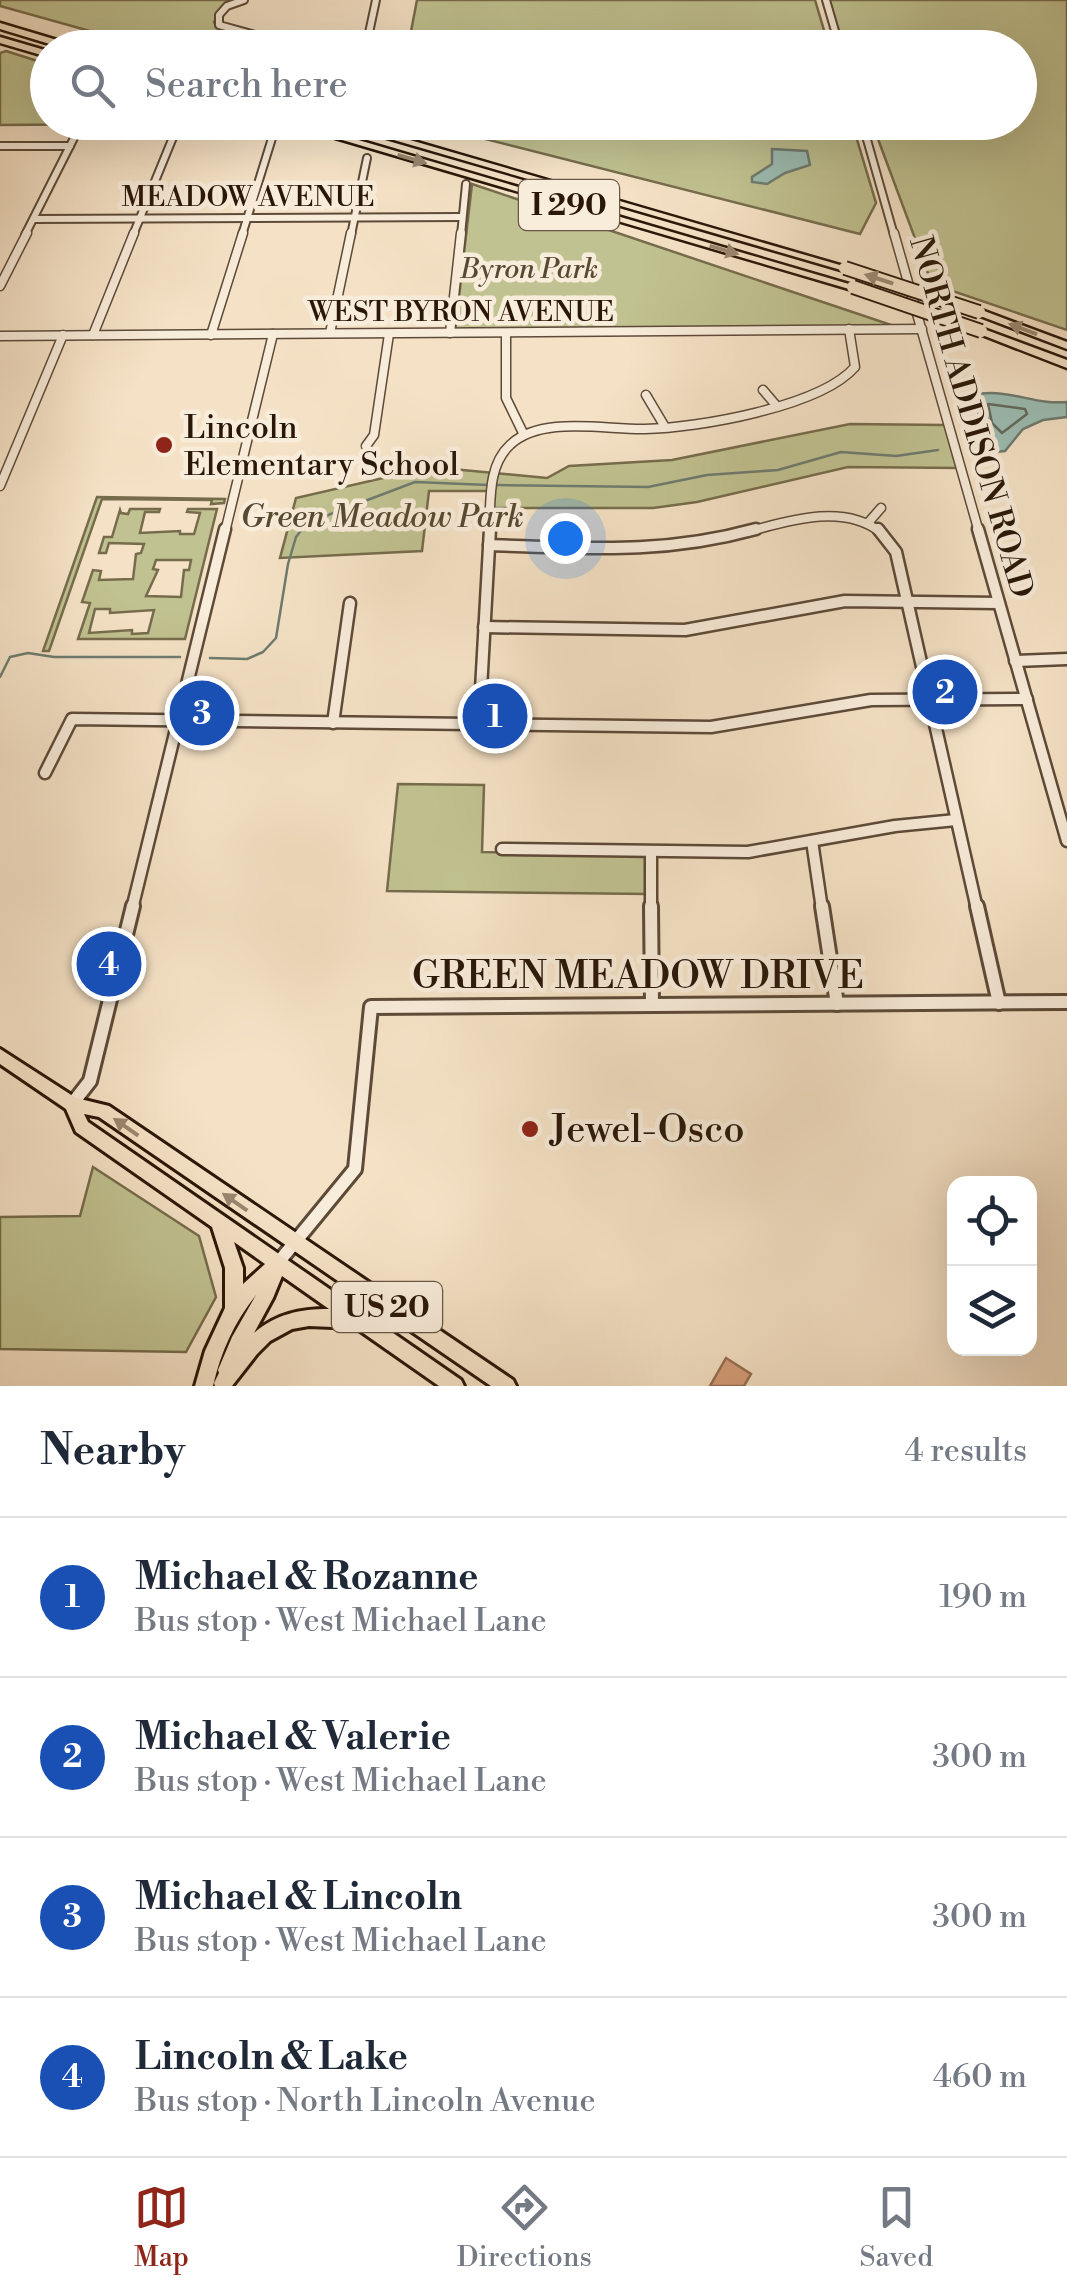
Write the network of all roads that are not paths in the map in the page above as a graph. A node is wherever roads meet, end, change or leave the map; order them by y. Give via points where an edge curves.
1 (244, 0) edge
2 (376, 0) edge
3 (826, 0) edge
4 (0, 26) edge
5 (238, 30) edge
6 (370, 30) edge
7 (835, 30) edge
8 (30, 35) edge
9 (0, 40) edge
10 (30, 49) edge
11 (74, 140) edge
12 (172, 140) edge
13 (272, 140) edge
14 (347, 140) edge
15 (399, 140) edge
16 (867, 140) edge
17 (0, 146) edge
18 (70, 146) junction
19 (367, 158) dead end
20 (466, 184) dead end
21 (462, 217) junction
22 (355, 218) junction
23 (248, 219) junction
24 (34, 220) junction
25 (140, 220) junction
26 (0, 286) edge
27 (922, 329) junction
28 (848, 330) junction
29 (330, 333) junction
30 (506, 333) junction
31 (273, 334) junction
32 (389, 334) junction
33 (450, 334) junction
34 (62, 335) junction
35 (93, 335) junction
36 (211, 335) junction
37 (0, 336) edge
38 (1067, 346) edge
39 (1067, 364) edge
40 (848, 378) junction
41 (860, 384) dead end
42 (763, 390) dead end
43 (646, 395) dead end
44 (775, 404) junction
45 (665, 427) junction
46 (524, 435) junction
47 (366, 446) dead end
48 (3, 473) edge
49 (0, 486) edge
50 (881, 508) dead end
51 (868, 523) junction
52 (489, 545) junction
53 (906, 600) junction
54 (350, 603) dead end
55 (998, 603) junction
56 (484, 627) junction
57 (1067, 659) edge
58 (1015, 661) junction
59 (1026, 699) junction
60 (929, 700) junction
61 (180, 721) junction
62 (334, 723) junction
63 (479, 725) junction
64 (45, 773) dead end
65 (956, 820) junction
66 (812, 841) junction
67 (1067, 841) edge
68 (502, 849) dead end
69 (651, 852) junction
70 (1067, 1002) edge
71 (998, 1003) junction
72 (836, 1004) junction
73 (652, 1006) junction
74 (0, 1056) edge
75 (72, 1104) junction
76 (220, 1225) junction
77 (294, 1244) junction
78 (276, 1265) junction
79 (234, 1310) junction
80 (357, 1320) junction
81 (217, 1385) edge
82 (455, 1386) edge
83 (507, 1386) edge

1 - 5 street via 219,15 220,25
2 - 6 street
3 - 7 street
4 - 8 highway
9 - 10 highway
11 - 18 street
12 - 25 street
13 - 23 street
14 -> 39 highway, I 290, bridge via 852,287
38 -> 15 highway, I 290, bridge via 845,268
16 - 27 street, NORTH ADDISON ROAD
17 - 18 street
18 - 24 street
19 - 22 street
20 - 21 street
21 - 22 street, MEADOW AVENUE
21 - 33 street
22 - 23 street, MEADOW AVENUE
22 - 29 street
23 - 25 street, MEADOW AVENUE
23 - 36 street
24 - 25 street, MEADOW AVENUE
24 - 26 street
25 - 35 street
27 - 28 street, WEST BYRON AVENUE
27 - 55 street, NORTH ADDISON ROAD
28 - 30 street, WEST BYRON AVENUE
28 - 40 street via 856,361
29 - 31 street, WEST BYRON AVENUE
29 - 32 street, WEST BYRON AVENUE
30 - 33 street, WEST BYRON AVENUE
30 - 46 street via 506,398
31 - 36 street, WEST BYRON AVENUE
31 - 61 street
32 - 33 street, WEST BYRON AVENUE
32 - 47 street via 374,435
34 - 35 street, WEST BYRON AVENUE
34 - 37 street, WEST BYRON AVENUE
34 - 48 street
35 - 36 street, WEST BYRON AVENUE
40 - 41 street
40 - 44 street via 815,396
42 - 44 street
43 - 45 street
44 - 45 street
45 - 46 street
46 - 52 street via 499,456
48 - 49 street
50 - 51 street
51 - 52 street via 818,517 679,547
51 - 53 street via 896,552
52 - 56 street
53 - 55 street
53 - 56 street via 827,604 685,630
53 - 60 street
54 - 62 street
55 - 58 street, NORTH ADDISON ROAD
56 - 63 street
57 - 58 street
58 - 59 street, NORTH ADDISON ROAD
59 - 60 street
59 - 67 street, NORTH ADDISON ROAD
60 - 63 street via 871,700 711,727
60 - 65 street
61 - 62 street
61 - 64 street via 72,719
61 - 75 street via 90,1081
62 - 63 street
65 - 66 street
65 - 71 street
66 - 69 street via 748,852
66 - 72 street
68 - 69 street
69 - 73 street
70 - 71 street, GREEN MEADOW DRIVE
71 - 72 street, GREEN MEADOW DRIVE
72 - 73 street, GREEN MEADOW DRIVE
73 - 77 street, GREEN MEADOW DRIVE via 371,1008 355,1169
74 - 75 main road, US 20
75 - 76 main road, US 20 via 82,1126
77 -> 75 main road, US 20 via 103,1111
76 - 78 main road, US 20
76 - 79 main road via 234,1268
77 - 78 street
77 - 83 main road, US 20
78 - 79 main road via 255,1280
78 - 80 main road, US 20
78 - 81 main road via 271,1288
79 - 81 main road
80 - 81 main road via 284,1320 259,1337
80 - 82 main road, US 20

